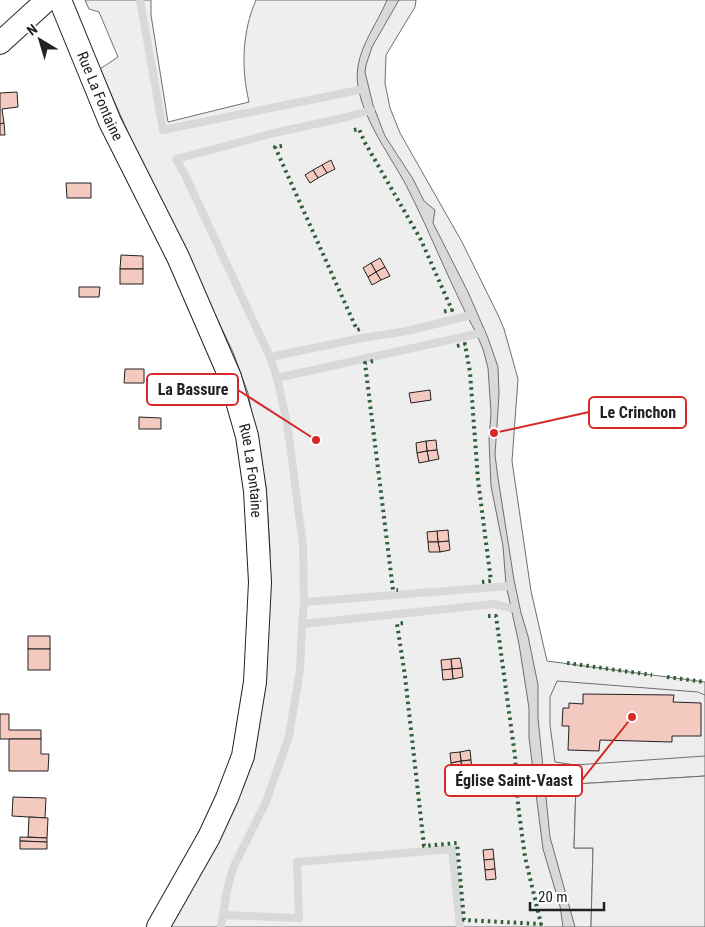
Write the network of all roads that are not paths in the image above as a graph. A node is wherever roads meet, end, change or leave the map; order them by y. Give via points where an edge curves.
1 (47, 0) edge
2 (60, 0) edge
3 (0, 43) edge
4 (158, 927) edge

1 - 3 street
2 - 4 street, Rue La Fontaine via 110,122 178,257 226,369 247,436 255,491 260,582 255,682 243,756 209,837

